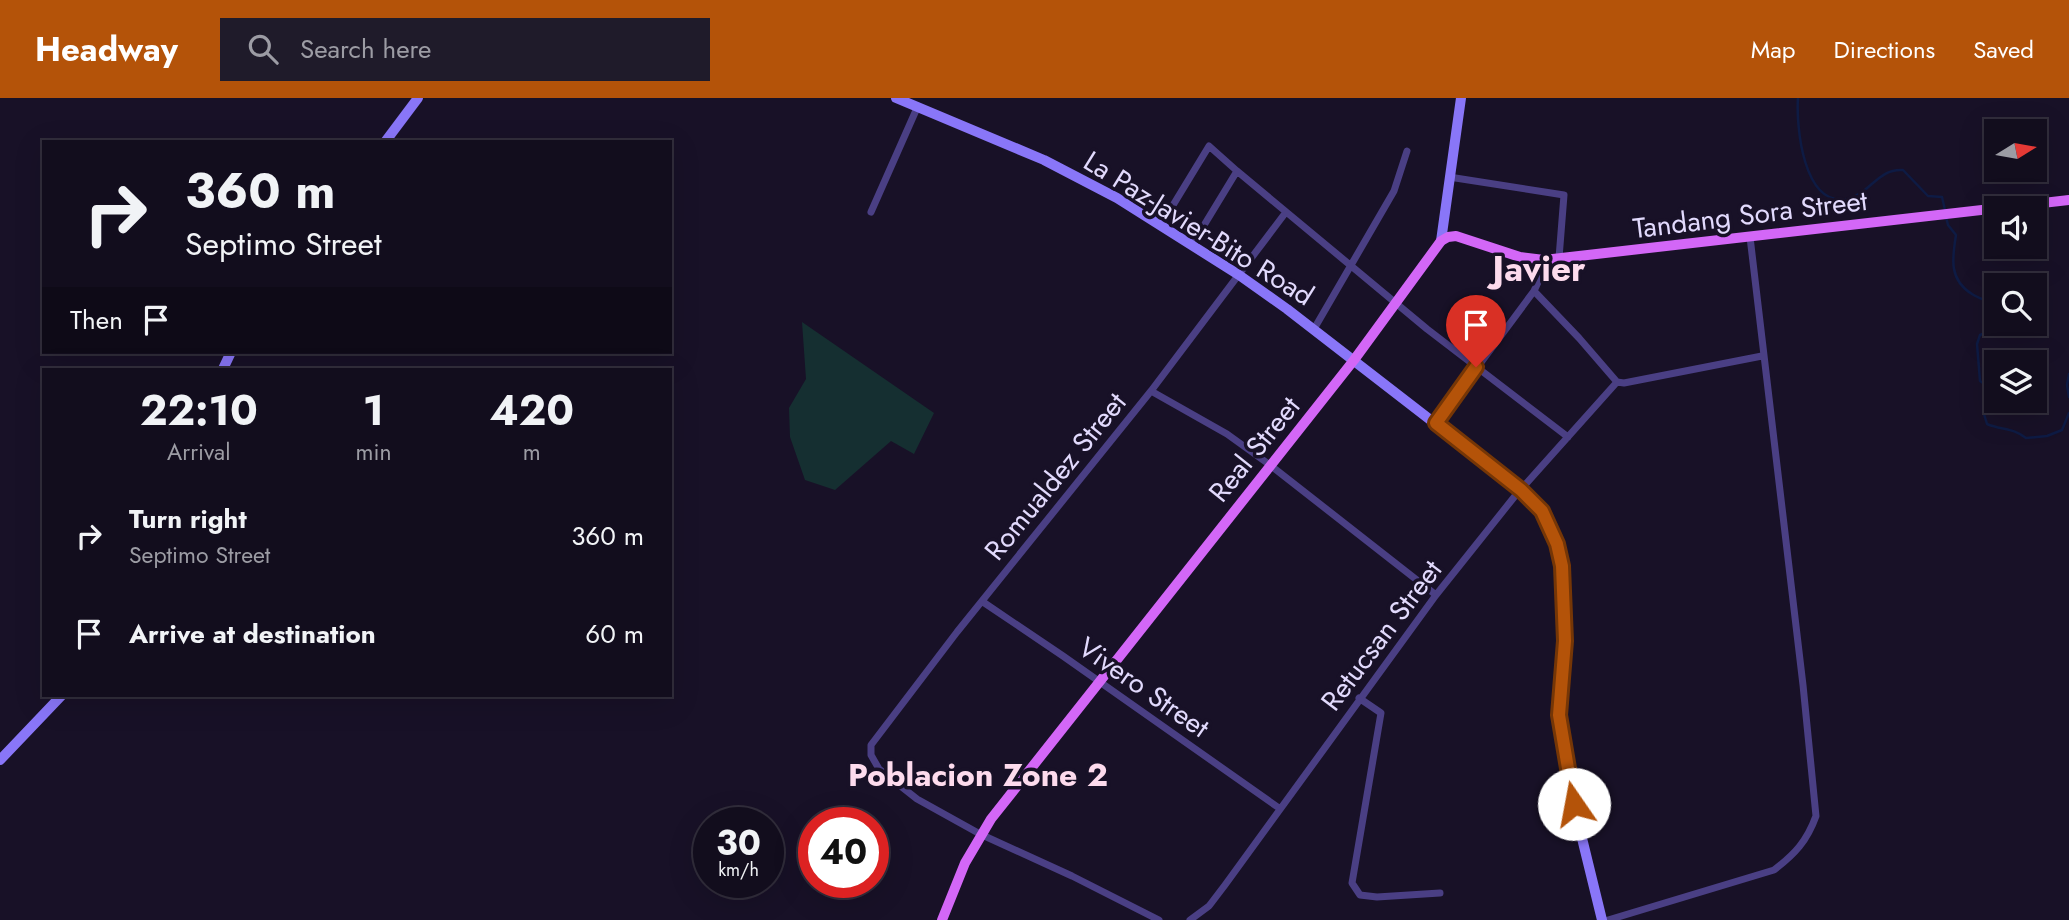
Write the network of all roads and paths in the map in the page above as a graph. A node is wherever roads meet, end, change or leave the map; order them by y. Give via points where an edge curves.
1 (418, 98) edge
2 (896, 98) edge
3 (1461, 98) edge
4 (917, 108) junction
5 (386, 140) edge
6 (1407, 151) dead end
7 (1237, 171) junction
8 (1449, 177) junction
9 (2069, 200) edge
10 (871, 212) dead end
11 (1286, 212) junction
12 (1161, 225) junction
13 (1750, 237) junction
14 (1441, 241) junction
15 (1192, 245) junction
16 (1559, 258) junction
17 (1544, 260) junction
18 (1351, 265) junction
19 (1239, 275) junction
20 (1534, 291) junction
21 (1397, 304) junction
22 (1314, 329) junction
23 (1762, 356) junction
24 (1354, 360) junction
25 (1476, 367) junction
26 (1618, 382) junction
27 (1151, 391) junction
28 (1436, 423) junction
29 (1568, 437) junction
30 (1270, 465) junction
31 (1521, 490) junction
32 (1436, 595) junction
33 (983, 602) junction
34 (1098, 682) junction
35 (60, 697) edge
36 (1359, 698) junction
37 (0, 760) edge
38 (1279, 808) junction
39 (980, 834) junction
40 (1440, 893) dead end
41 (942, 920) edge
42 (1159, 920) edge
43 (1190, 920) edge
44 (1602, 920) edge
45 (1608, 920) edge

1 - 5 street
2 - 4 street, La Paz-Javier-Bito Road
3 - 8 street
4 - 10 street
4 - 12 street, La Paz-Javier-Bito Road via 1087,180
6 - 18 street via 1394,191
7 - 11 street
7 - 12 street via 1209,146
7 - 15 street
8 - 14 street
8 - 16 street via 1564,195
9 - 13 main road, Tandang Sora Street
11 - 18 street
11 - 19 street, Romualdez Street
12 - 15 street, La Paz-Javier-Bito Road
13 - 16 main road, Tandang Sora Street
13 - 23 street
14 - 17 main road, Tandang Sora Street via 1456,236
14 - 21 main road, Real Street
15 - 19 street, La Paz-Javier-Bito Road
16 - 17 main road, Tandang Sora Street
17 - 20 street
18 - 21 street
18 - 22 street
19 - 22 street, La Paz-Javier-Bito Road
19 - 27 street, Romualdez Street
20 - 25 street
20 - 26 street
21 - 24 main road, Real Street
21 - 25 street
22 - 24 street, La Paz-Javier-Bito Road
23 - 26 street
23 - 45 street via 1815,816 1796,853 1774,870
24 - 28 street, La Paz-Javier-Bito Road
24 - 30 main road, Real Street
25 - 28 street
25 - 29 street
26 - 29 street, Retucsan Street
27 - 30 street via 1227,434
27 - 33 street, Romualdez Street
28 - 31 street, La Paz-Javier-Bito Road
29 - 31 street, Retucsan Street
30 - 32 street
30 - 34 main road, Real Street
31 - 32 street, Retucsan Street
31 - 44 street, La Paz-Javier-Bito Road via 1551,527 1562,566 1565,641 1559,715 1568,781
32 - 36 street, Retucsan Street
33 - 34 street, Vivero Street
33 - 39 street, Romualdez Street via 871,745 879,769 917,799
34 - 38 street, Vivero Street
34 - 39 main road, Real Street
35 - 37 street
36 - 38 street, Retucsan Street
36 - 40 street via 1381,712 1352,883 1360,895 1377,897
38 - 43 street, Retucsan Street via 1209,906
39 - 41 main road, Real Street
39 - 42 street

